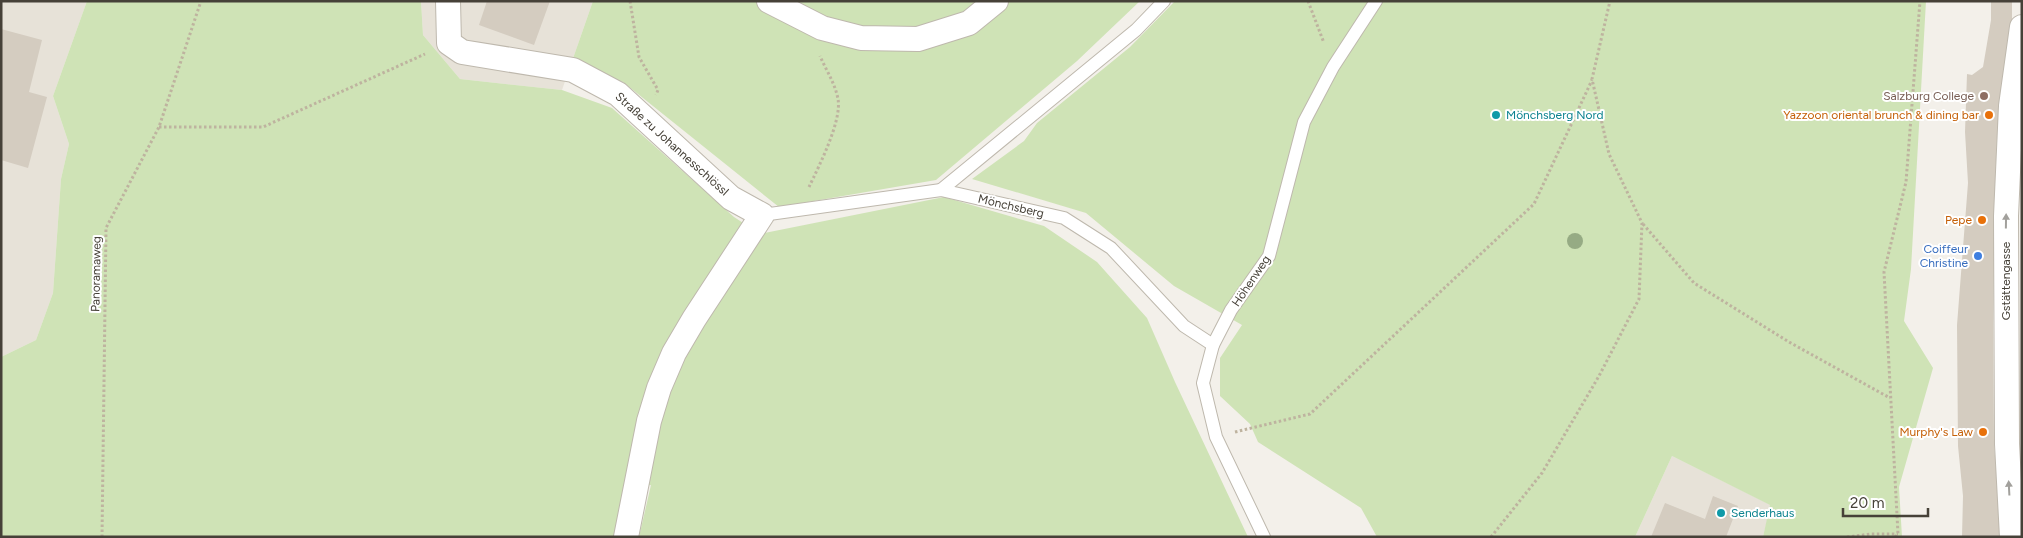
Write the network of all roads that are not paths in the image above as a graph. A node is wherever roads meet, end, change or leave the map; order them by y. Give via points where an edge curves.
1 (448, 1) edge
2 (769, 1) edge
3 (996, 1) edge
4 (1164, 1) edge
5 (1376, 1) edge
6 (2022, 27) edge
7 (941, 190) junction
8 (762, 215) junction
9 (1213, 345) junction
10 (626, 537) edge
11 (1264, 537) edge
12 (2012, 537) edge

1 - 8 street, Straße zu Johannesschlössl via 449,43 462,52 573,70 618,94 732,198
2 - 3 street via 829,30 862,38 918,39 968,23
4 - 7 lane via 1136,30
5 - 9 lane, Höhenweg via 1333,67 1304,122 1269,256 1231,310
12 -> 6 street, Gstättengasse via 2006,444 2006,216 2011,106
7 - 8 lane, Mönchsberg
7 - 9 lane, Mönchsberg via 1064,218 1110,248 1184,326
8 - 10 street via 694,318 659,388 649,421
9 - 11 lane, Höhenweg via 1203,383 1216,437

